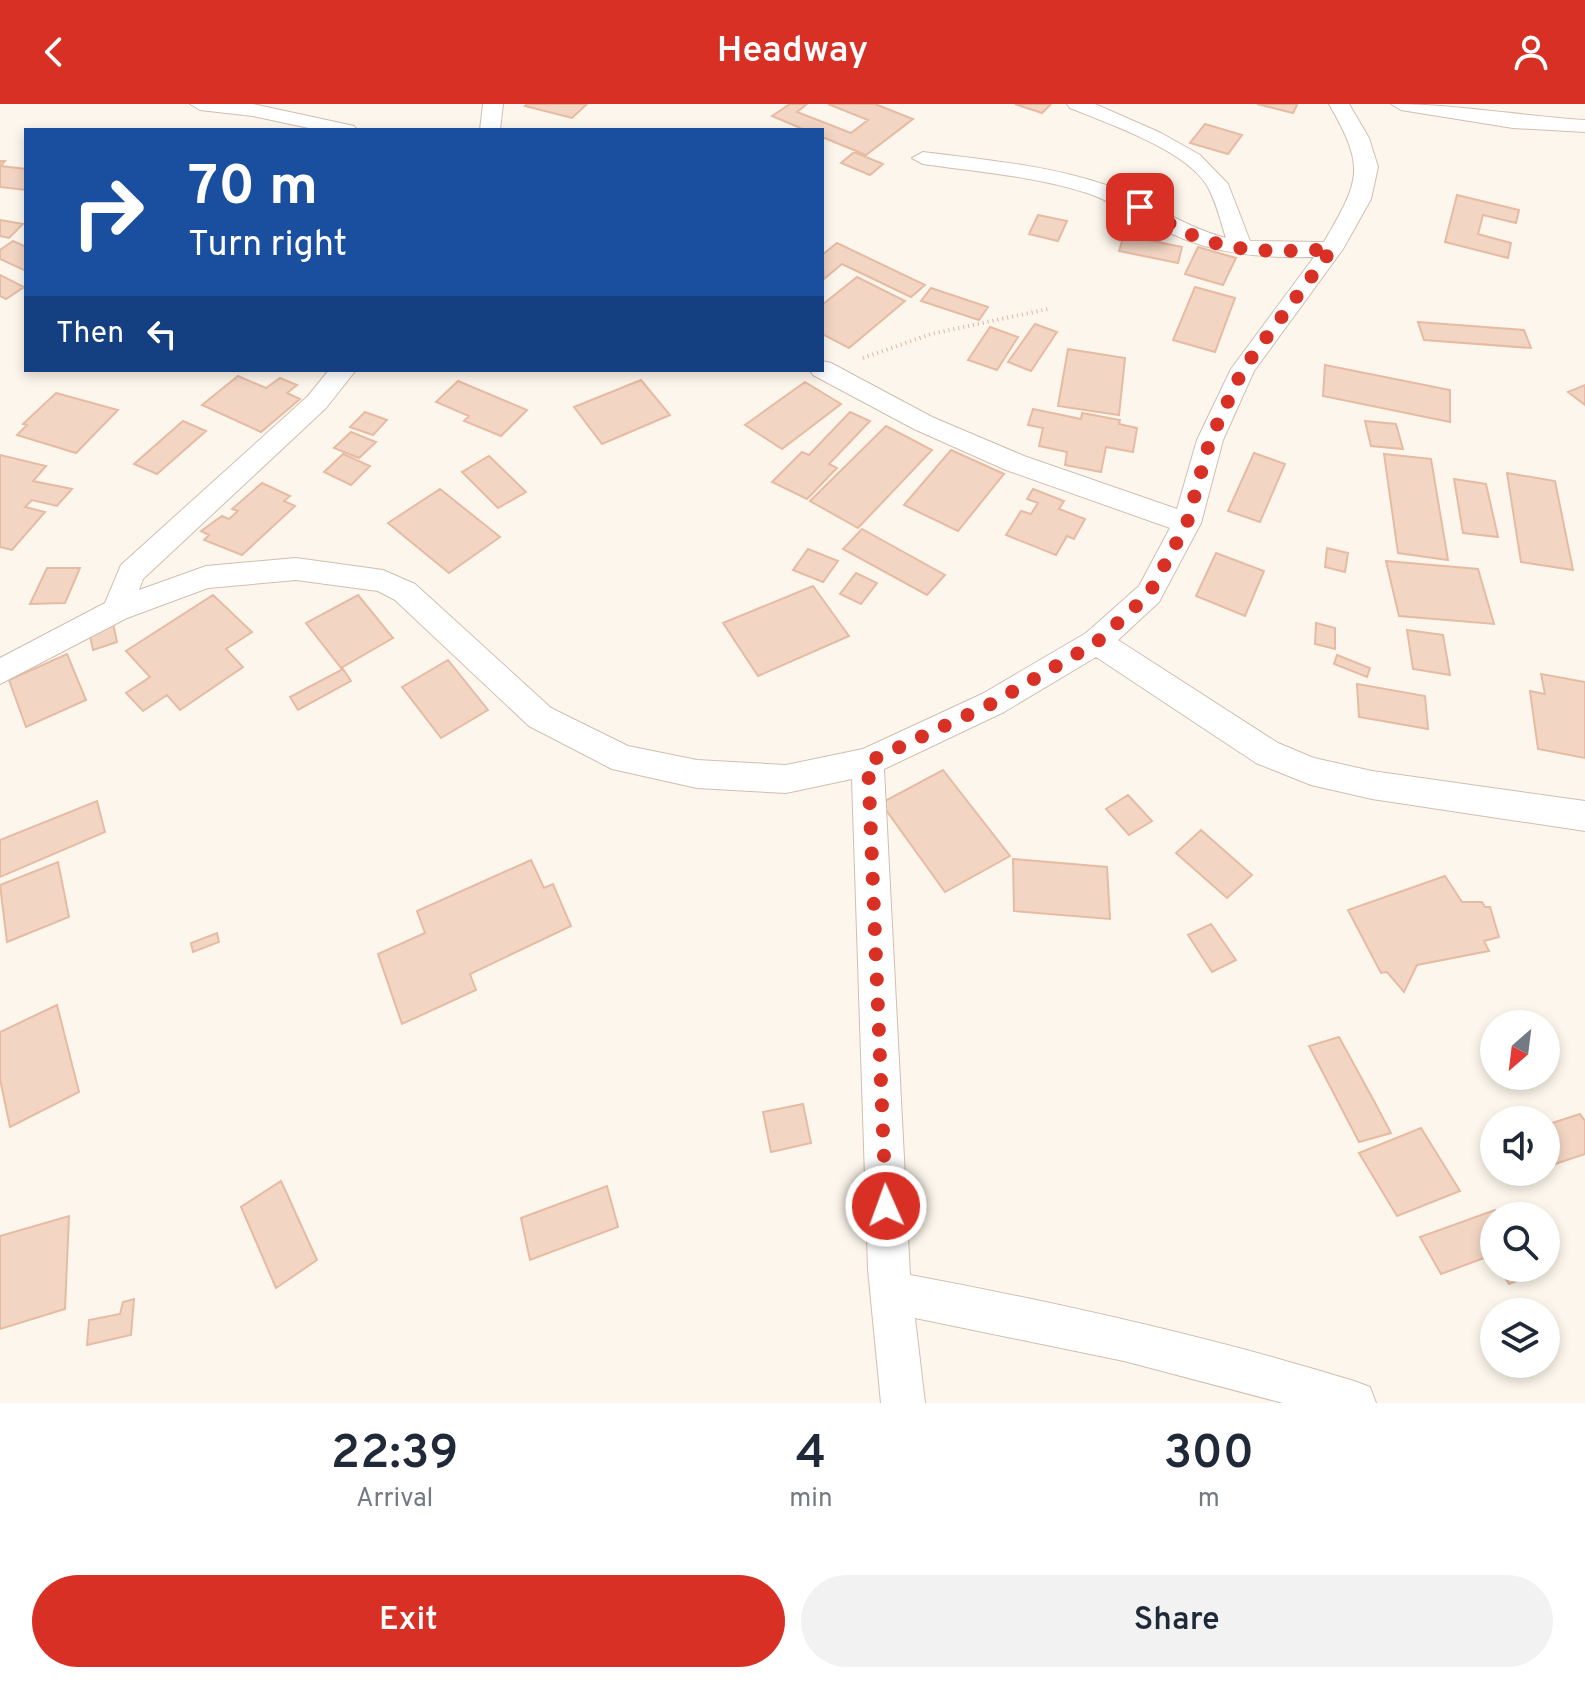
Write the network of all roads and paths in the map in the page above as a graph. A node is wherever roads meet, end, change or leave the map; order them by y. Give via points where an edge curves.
1 (200, 104) edge
2 (493, 104) edge
3 (1077, 104) edge
4 (1339, 104) edge
5 (1401, 104) edge
6 (1585, 126) edge
7 (338, 128) edge
8 (490, 128) edge
9 (923, 158) dead end
10 (1241, 248) junction
11 (1332, 249) junction
12 (1048, 309) dead end
13 (341, 372) edge
14 (826, 372) edge
15 (1187, 523) junction
16 (117, 610) junction
17 (1097, 642) junction
18 (0, 672) edge
19 (868, 762) junction
20 (1585, 816) edge
21 (892, 1293) junction
22 (903, 1403) edge
23 (1354, 1403) edge

1 - 7 street
2 - 8 street
3 - 10 street via 1203,167 1216,182
4 - 11 street via 1359,138 1367,167 1360,199
5 - 6 street via 1513,122
9 - 10 street via 1097,189 1192,235
10 - 11 street
11 - 15 street via 1243,369 1210,440
12 - 14 path via 893,343
13 - 16 street via 317,402 131,573
14 - 15 street via 1015,463
15 - 17 street via 1149,594
16 - 18 street
16 - 19 street via 206,577 296,569 383,581 405,592 540,717 623,759 697,774 786,779
17 - 19 street via 993,703
17 - 20 street via 1267,753 1311,771
19 - 21 street
21 - 22 street
21 - 23 street via 1052,1322 1261,1373

